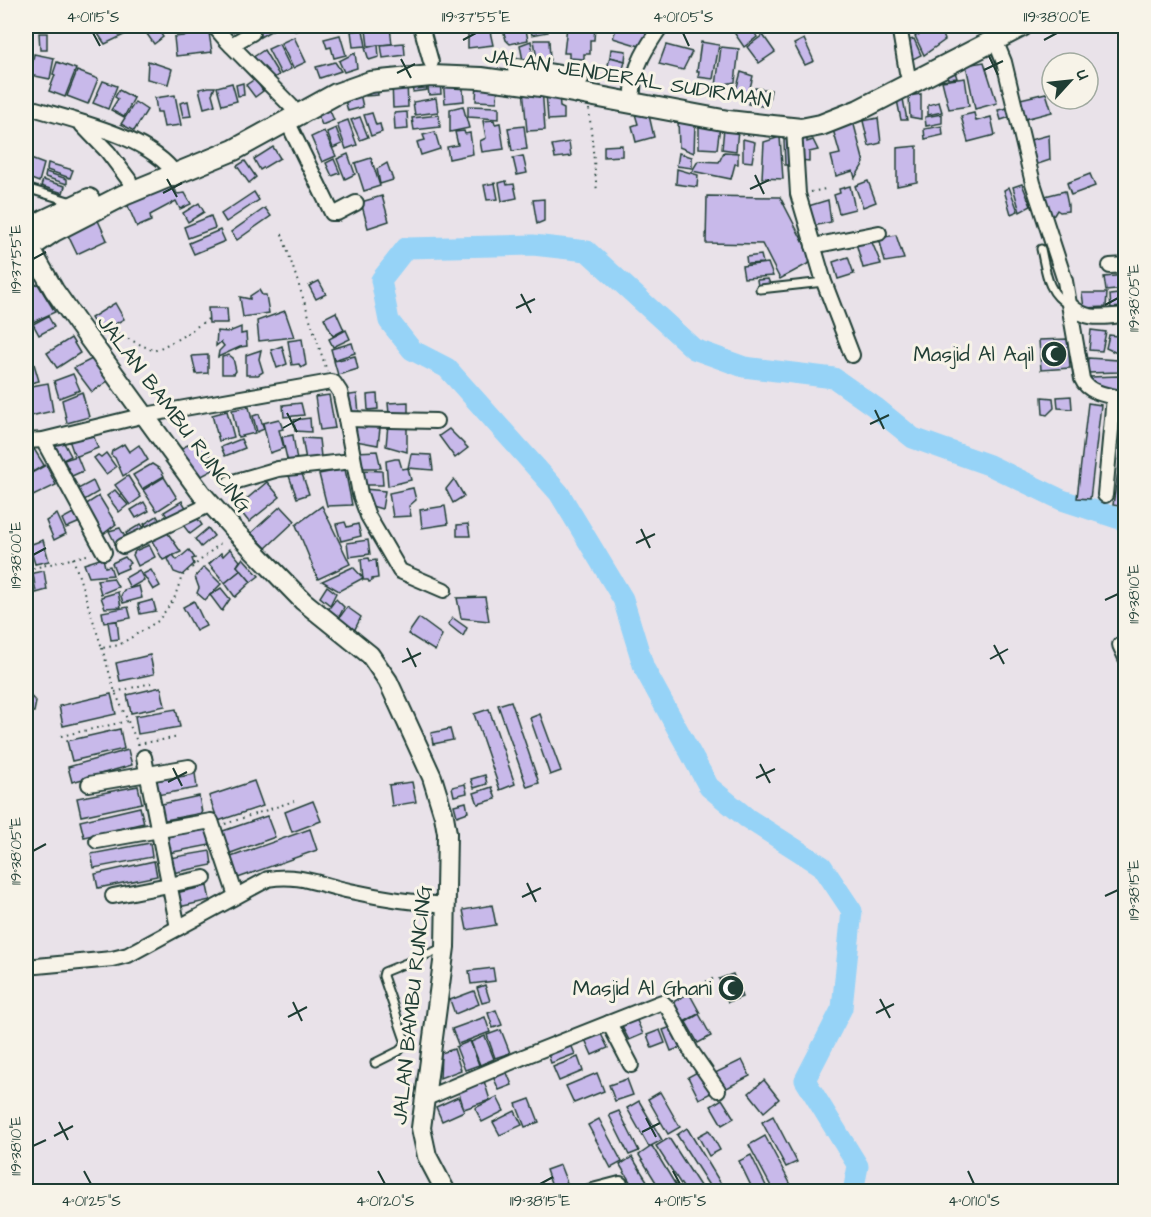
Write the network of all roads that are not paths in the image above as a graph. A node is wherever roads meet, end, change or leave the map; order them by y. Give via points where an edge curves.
1 (214, 26) edge
2 (252, 26) edge
3 (421, 26) edge
4 (661, 26) edge
5 (899, 26) edge
6 (1022, 26) edge
7 (993, 31) edge
8 (231, 45) junction
9 (431, 62) junction
10 (909, 77) junction
11 (564, 83) junction
12 (633, 91) junction
13 (26, 106) edge
14 (292, 114) junction
15 (82, 124) junction
16 (794, 129) junction
17 (172, 169) junction
18 (129, 180) junction
19 (26, 188) edge
20 (356, 203) dead end
21 (78, 204) junction
22 (879, 233) dead end
23 (26, 243) edge
24 (813, 246) junction
25 (1041, 249) dead end
26 (1125, 265) edge
27 (1110, 266) dead end
28 (824, 282) junction
29 (760, 289) dead end
30 (1071, 306) junction
31 (1125, 315) edge
32 (852, 355) dead end
33 (1120, 398) edge
34 (145, 415) junction
35 (346, 419) junction
36 (436, 421) dead end
37 (43, 440) junction
38 (26, 441) edge
39 (353, 461) junction
40 (230, 483) dead end
41 (1105, 495) dead end
42 (211, 504) junction
43 (123, 546) dead end
44 (104, 552) road end
45 (444, 590) dead end
46 (141, 751) road end
47 (189, 767) dead end
48 (147, 774) junction
49 (89, 784) dead end
50 (158, 830) junction
51 (98, 841) dead end
52 (204, 878) dead end
53 (169, 884) junction
54 (113, 896) dead end
55 (236, 896) junction
56 (447, 904) junction
57 (178, 928) junction
58 (445, 947) junction
59 (26, 967) edge
60 (609, 1023) junction
61 (375, 1063) dead end
62 (631, 1065) dead end
63 (718, 1090) dead end
64 (424, 1100) junction
65 (620, 1184) dead end
66 (447, 1191) edge
67 (589, 1191) edge

1 - 8 street
2 - 8 street via 252,33
3 - 9 street
4 - 12 street via 638,65
5 - 10 street
6 - 7 main road, JALAN JENDERAL SUDIRMAN
7 - 10 main road, JALAN JENDERAL SUDIRMAN
7 - 30 street
8 - 14 street
9 - 11 main road, JALAN JENDERAL SUDIRMAN via 501,67
9 - 14 main road, JALAN JENDERAL SUDIRMAN via 375,69 347,78
10 - 12 main road, JALAN JENDERAL SUDIRMAN via 828,109 790,117
10 - 16 main road, JALAN JENDERAL SUDIRMAN via 867,106 831,122
11 - 12 main road, JALAN JENDERAL SUDIRMAN
11 - 14 main road, JALAN JENDERAL SUDIRMAN via 458,75 410,76 356,86
11 - 16 main road, JALAN JENDERAL SUDIRMAN via 588,94 728,121
13 - 15 street
14 - 17 main road, JALAN JENDERAL SUDIRMAN via 220,143
14 - 20 street via 332,213
15 - 17 street via 142,146
15 - 18 street
16 - 24 street via 798,194
17 - 18 main road, JALAN JENDERAL SUDIRMAN
17 - 23 main road, JALAN JENDERAL SUDIRMAN
18 - 21 main road, JALAN JENDERAL SUDIRMAN
19 - 21 lane
21 - 23 main road, JALAN JENDERAL SUDIRMAN via 45,220
22 - 24 street
23 - 34 street, JALAN BAMBU RUNCING via 96,351
24 - 28 street
25 - 30 lane via 1054,295
26 - 27 street
28 - 29 lane
28 - 32 street
30 - 31 street via 1088,317
30 - 33 street via 1084,384
33 - 41 street
34 - 35 street via 331,382 340,392
34 - 37 street
34 - 42 street, JALAN BAMBU RUNCING
35 - 36 street
35 - 39 street
37 - 38 street
37 - 44 street
39 - 40 street via 278,469
39 - 45 street via 368,516 400,571
42 - 43 street
42 - 56 street, JALAN BAMBU RUNCING via 303,601 370,655 388,681 432,777 444,816
46 - 48 street
47 - 48 street
48 - 49 street
48 - 50 street
50 - 51 street
50 - 53 street
50 - 55 street via 211,820
52 - 53 street
53 - 54 street
53 - 57 street
55 - 56 street via 284,875 385,898
55 - 57 street
56 - 58 street, JALAN BAMBU RUNCING
57 - 59 street via 128,955
58 - 61 lane via 384,972 406,1044
58 - 64 street, JALAN BAMBU RUNCING
60 - 62 street
60 - 63 street via 662,1002
60 - 64 street
64 - 66 street, JALAN BAMBU RUNCING via 423,1141 432,1167
65 - 67 street

